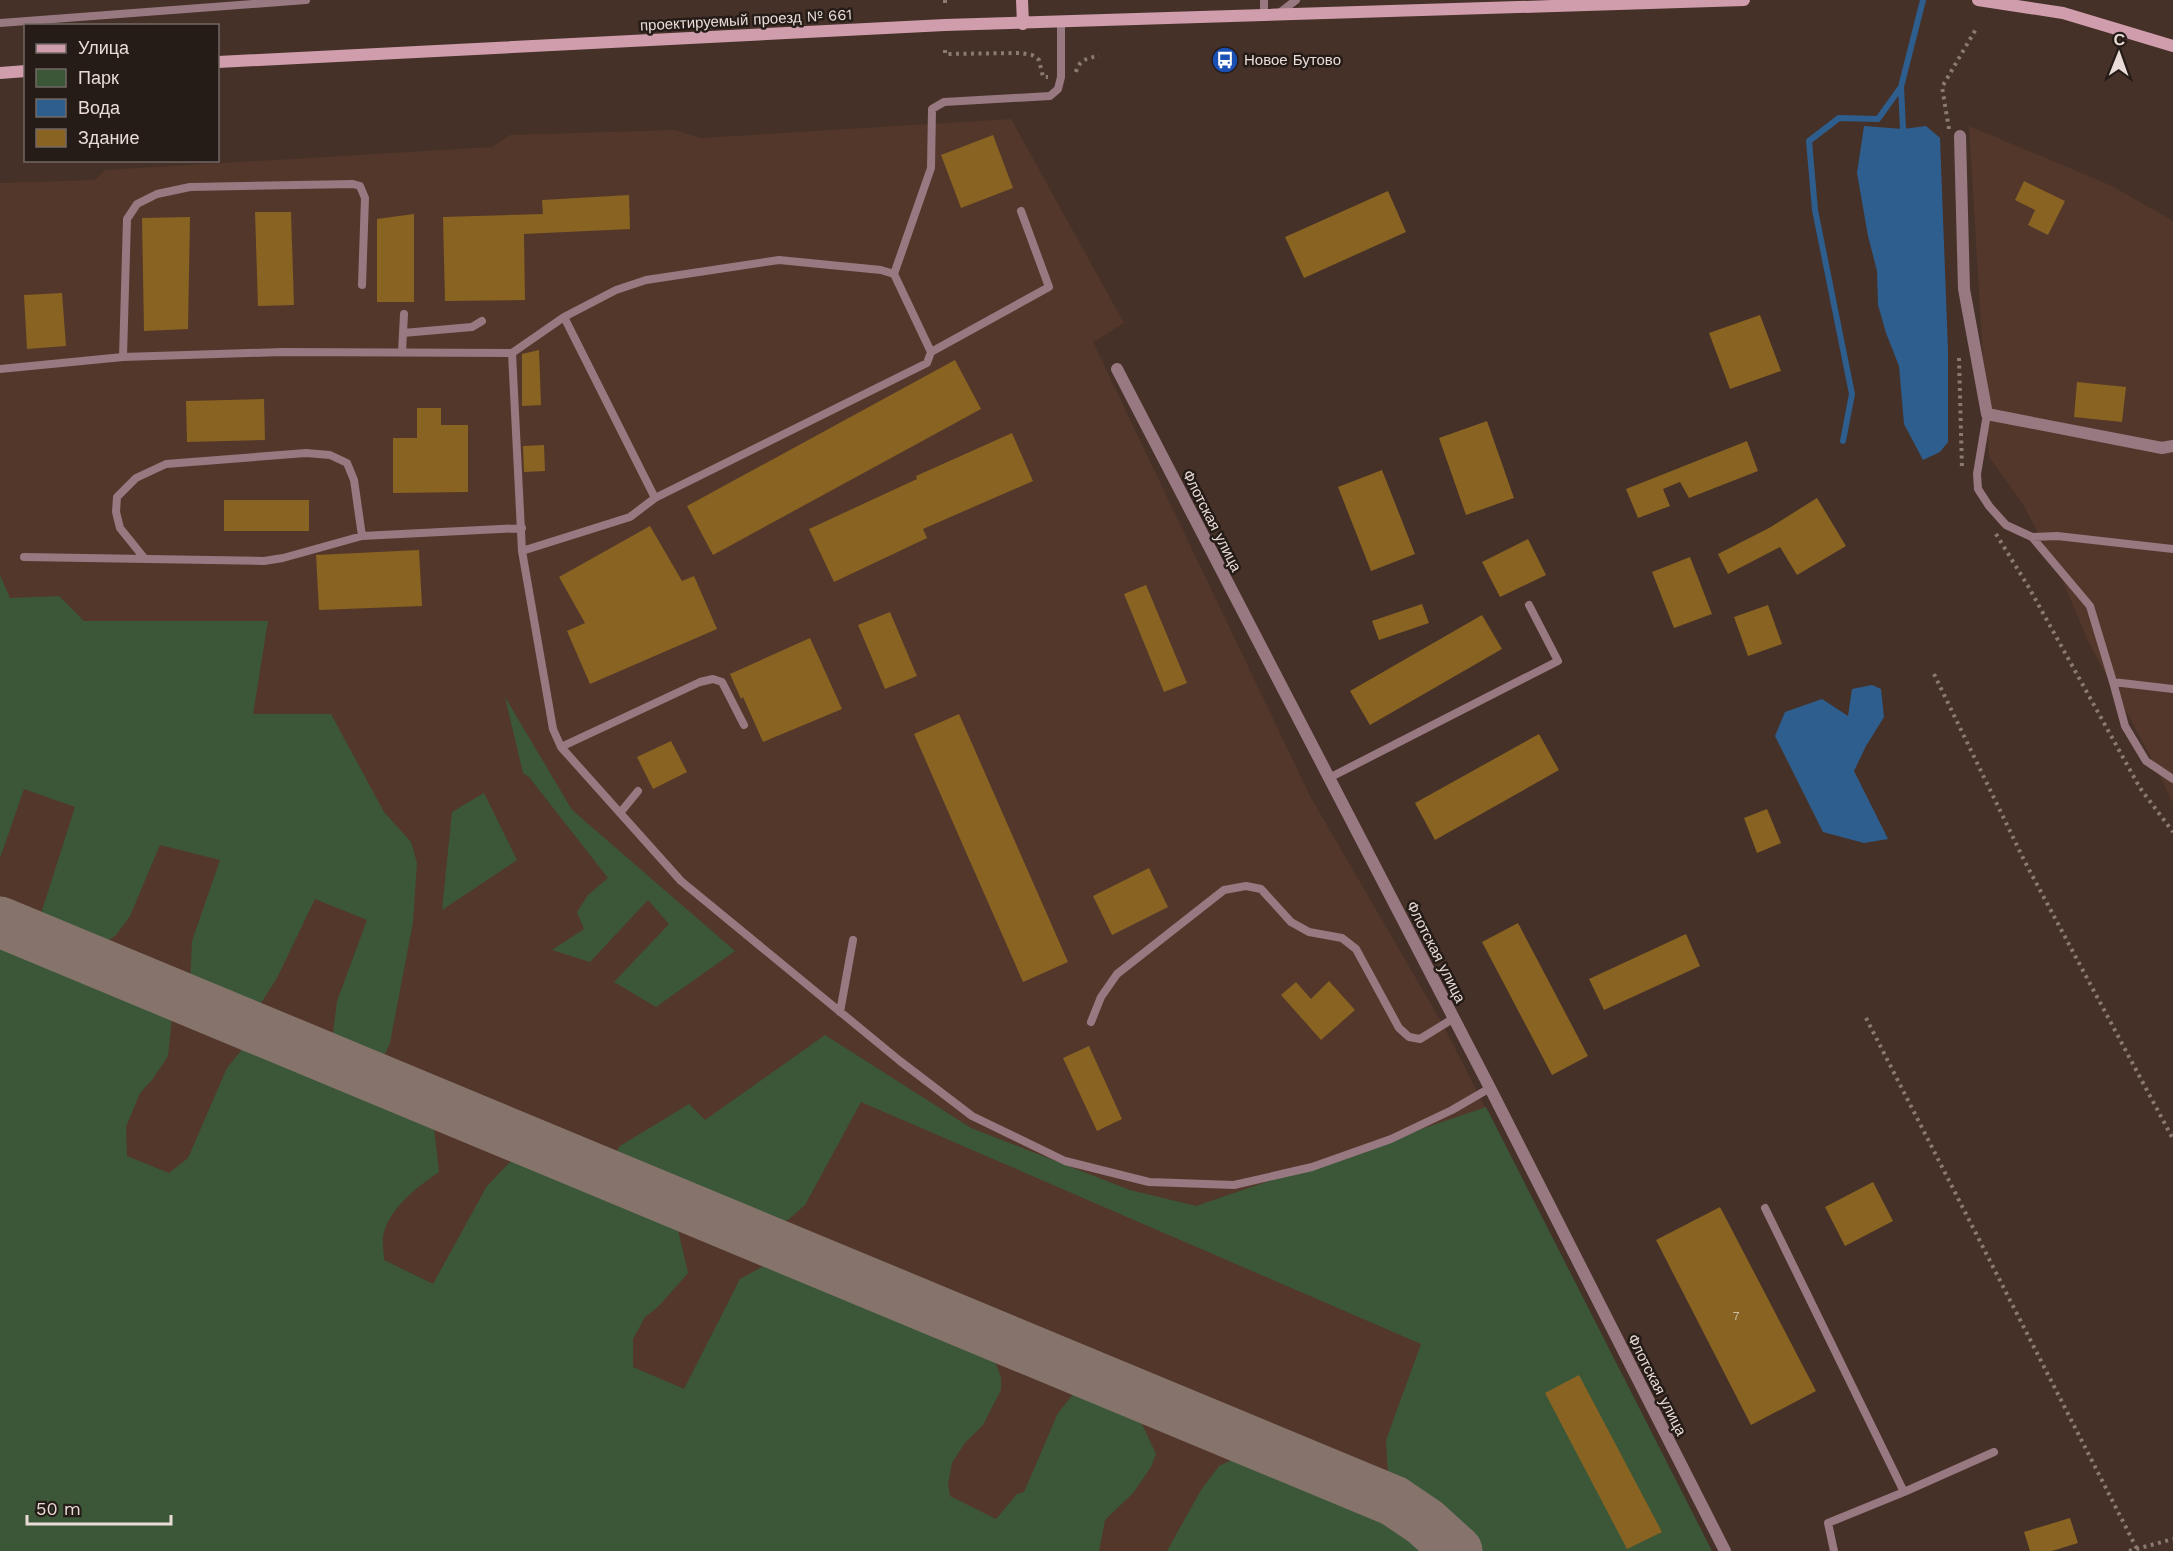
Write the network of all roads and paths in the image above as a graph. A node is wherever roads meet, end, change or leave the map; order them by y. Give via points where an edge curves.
1 (172, 0) edge
2 (306, 0) edge
3 (945, 0) edge
4 (1022, 0) edge
5 (1264, 0) edge
6 (1296, 0) edge
7 (1744, 0) edge
8 (1978, 0) edge
9 (284, 1) edge
10 (945, 6) dead end
11 (172, 10) junction
12 (1269, 16) junction
13 (1061, 22) junction
14 (0, 23) edge
15 (1023, 24) junction
16 (1976, 29) dead end
17 (2173, 46) edge
18 (945, 50) dead end
19 (1099, 57) dead end
20 (219, 62) edge
21 (24, 71) edge
22 (0, 73) edge
23 (1048, 77) dead end
24 (1071, 77) dead end
25 (1955, 138) joint
26 (1021, 211) dead end
27 (894, 274) junction
28 (362, 285) dead end
29 (404, 314) dead end
30 (564, 317) junction
31 (482, 321) dead end
32 (403, 333) junction
33 (1959, 351) dead end
34 (402, 352) junction
35 (512, 352) junction
36 (931, 352) junction
37 (123, 357) junction
38 (0, 369) edge
39 (1117, 369) dead end
40 (1987, 414) junction
41 (2173, 446) edge
42 (1963, 482) dead end
43 (655, 498) junction
44 (522, 528) junction
45 (1992, 529) dead end
46 (362, 536) junction
47 (2032, 537) junction
48 (2173, 549) edge
49 (522, 551) junction
50 (24, 557) dead end
51 (145, 559) junction
52 (1529, 605) dead end
53 (1934, 674) dead end
54 (2113, 682) junction
55 (2173, 689) edge
56 (744, 725) dead end
57 (561, 747) junction
58 (1329, 778) junction
59 (2173, 779) edge
60 (638, 791) dead end
61 (620, 813) junction
62 (2173, 832) edge
63 (853, 940) dead end
64 (840, 1012) junction
65 (1454, 1018) junction
66 (1866, 1018) dead end
67 (1091, 1022) dead end
68 (1490, 1088) junction
69 (2173, 1139) edge
70 (1765, 1208) dead end
71 (1994, 1452) dead end
72 (1904, 1492) junction
73 (2173, 1539) edge
74 (2137, 1549) junction
75 (1725, 1551) edge
76 (1834, 1551) edge
77 (2128, 1551) edge

1 - 11 lane
2 - 9 lane
3 - 10 path
4 - 15 main road
5 - 12 lane
6 - 12 lane
7 - 12 main road, проектируемый проезд № 661
8 - 17 main road via 2062,13
9 - 11 lane
11 - 14 lane
12 - 13 main road, проектируемый проезд № 661
13 - 15 main road, проектируемый проезд № 661
13 - 27 lane via 1061,77 1059,89 1050,96 944,102 932,109 931,168
15 - 20 main road, проектируемый проезд № 661
16 - 25 path via 1942,87
18 - 23 path via 945,54 1032,55 1039,60 1043,77
19 - 24 path via 1079,63 1076,77
21 - 22 main road
25 - 40 street via 1964,289
26 - 36 lane via 1049,287
27 - 30 lane via 778,260 646,280 616,290
27 - 36 lane
28 - 37 lane via 365,198 360,186 190,187 157,194 137,204 127,219
29 - 32 lane
30 - 35 lane
30 - 43 lane
31 - 32 lane via 472,327
32 - 34 lane
33 - 42 path
34 - 35 lane
34 - 37 lane
35 - 44 lane
36 - 43 lane via 927,363
37 - 38 lane
39 - 58 street, Флотская улица
40 - 41 street via 2163,448
40 - 47 lane via 1978,489 2006,525
43 - 49 lane via 630,517
44 - 46 lane
44 - 49 lane
45 - 62 path via 2140,788
46 - 51 lane via 264,561
46 - 51 lane via 354,480 346,464 330,455 306,453 166,464 135,478 117,497 120,528
47 - 48 lane
47 - 54 lane via 2090,606
49 - 57 lane via 553,729
50 - 51 lane
52 - 58 lane via 1558,661
53 - 69 path via 2025,862
54 - 55 lane
54 - 59 lane via 2125,726 2146,760
56 - 57 lane via 722,682 713,679
57 - 61 lane
58 - 65 street, Флотская улица
60 - 61 lane
61 - 64 lane via 681,881
63 - 64 lane
64 - 68 lane via 972,1116 1065,1161 1149,1182 1234,1185 1312,1167 1391,1139
65 - 67 lane via 1420,1038 1409,1037 1399,1028 1356,950 1342,938 1309,932 1291,922 1261,889 1246,886 1224,890 1117,974 1101,997
65 - 68 street, Флотская улица
66 - 74 path
68 - 75 street, Флотская улица
70 - 72 lane
71 - 72 lane
72 - 76 lane via 1828,1523
73 - 74 path
74 - 77 path

